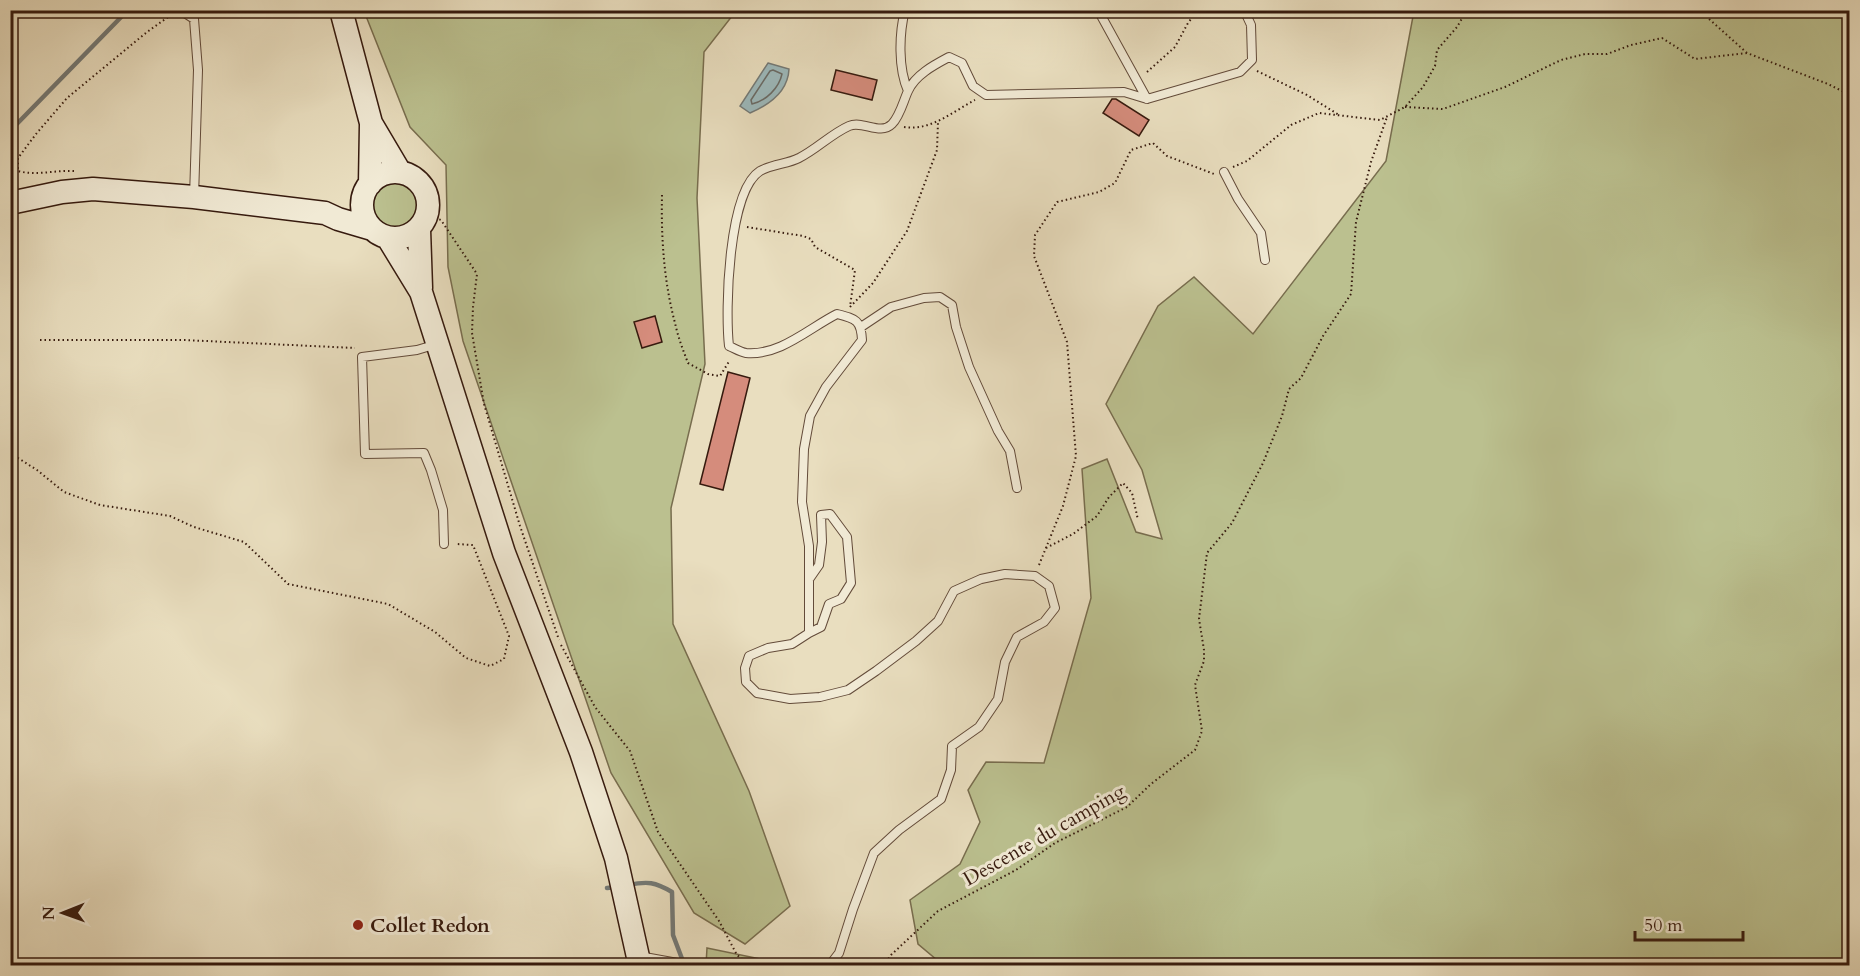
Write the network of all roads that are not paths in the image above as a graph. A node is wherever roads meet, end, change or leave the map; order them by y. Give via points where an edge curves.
1 (179, 10) edge
2 (341, 10) edge
3 (905, 10) edge
4 (1098, 10) edge
5 (1244, 10) edge
6 (908, 91) junction
7 (1147, 99) junction
8 (371, 123) junction
9 (400, 172) junction
10 (1224, 172) road end
11 (367, 190) junction
12 (194, 197) junction
13 (10, 202) edge
14 (325, 213) junction
15 (423, 222) junction
16 (380, 233) junction
17 (1266, 260) dead end
18 (422, 292) junction
19 (861, 327) junction
20 (437, 344) junction
21 (1017, 488) dead end
22 (444, 544) road end
23 (809, 579) junction
24 (809, 633) junction
25 (640, 961) edge
26 (694, 966) edge
27 (829, 966) edge

1 - 12 lane via 194,19 198,70
2 - 8 main road
3 - 6 lane via 901,52
4 - 7 lane
5 - 7 lane via 1251,25 1252,60 1246,66 1239,72
6 - 7 lane via 928,68 949,57 962,63 974,87 986,94 1124,92
6 - 19 lane via 892,124 882,130 854,124 839,130 799,159 760,171 742,194 728,287 729,346 744,353 765,352 837,314 854,318
8 - 9 main road
8 - 11 main road
9 - 11 main road via 386,173
9 - 15 main road via 414,178 423,188 428,200
10 - 17 lane via 1261,233
11 - 14 main road
11 - 16 main road via 362,208 365,220
12 - 13 main road via 93,189
12 - 14 main road
14 - 16 main road
15 - 16 main road via 404,237
15 - 18 main road
16 - 18 main road
18 - 20 main road
19 - 21 lane via 891,307 924,297 940,297 952,305 969,368 1010,451
19 - 23 lane via 862,340 826,387 810,416 804,448 802,502
20 - 22 lane via 362,357 365,454 424,453 443,510
20 - 25 main road via 504,553 581,752 616,858
23 - 24 lane
23 - 24 lane via 819,565 821,515 830,514 847,537 851,583 841,599 829,604 821,627
24 - 27 lane via 792,644 749,656 745,668 747,682 757,693 790,699 820,698 848,690 938,621 954,591 981,579 1005,573 1035,576 1049,586 1055,608 1044,622 1017,637 1005,662 998,699 979,727 952,746 951,770 941,799 874,853 839,953
25 - 26 lane

